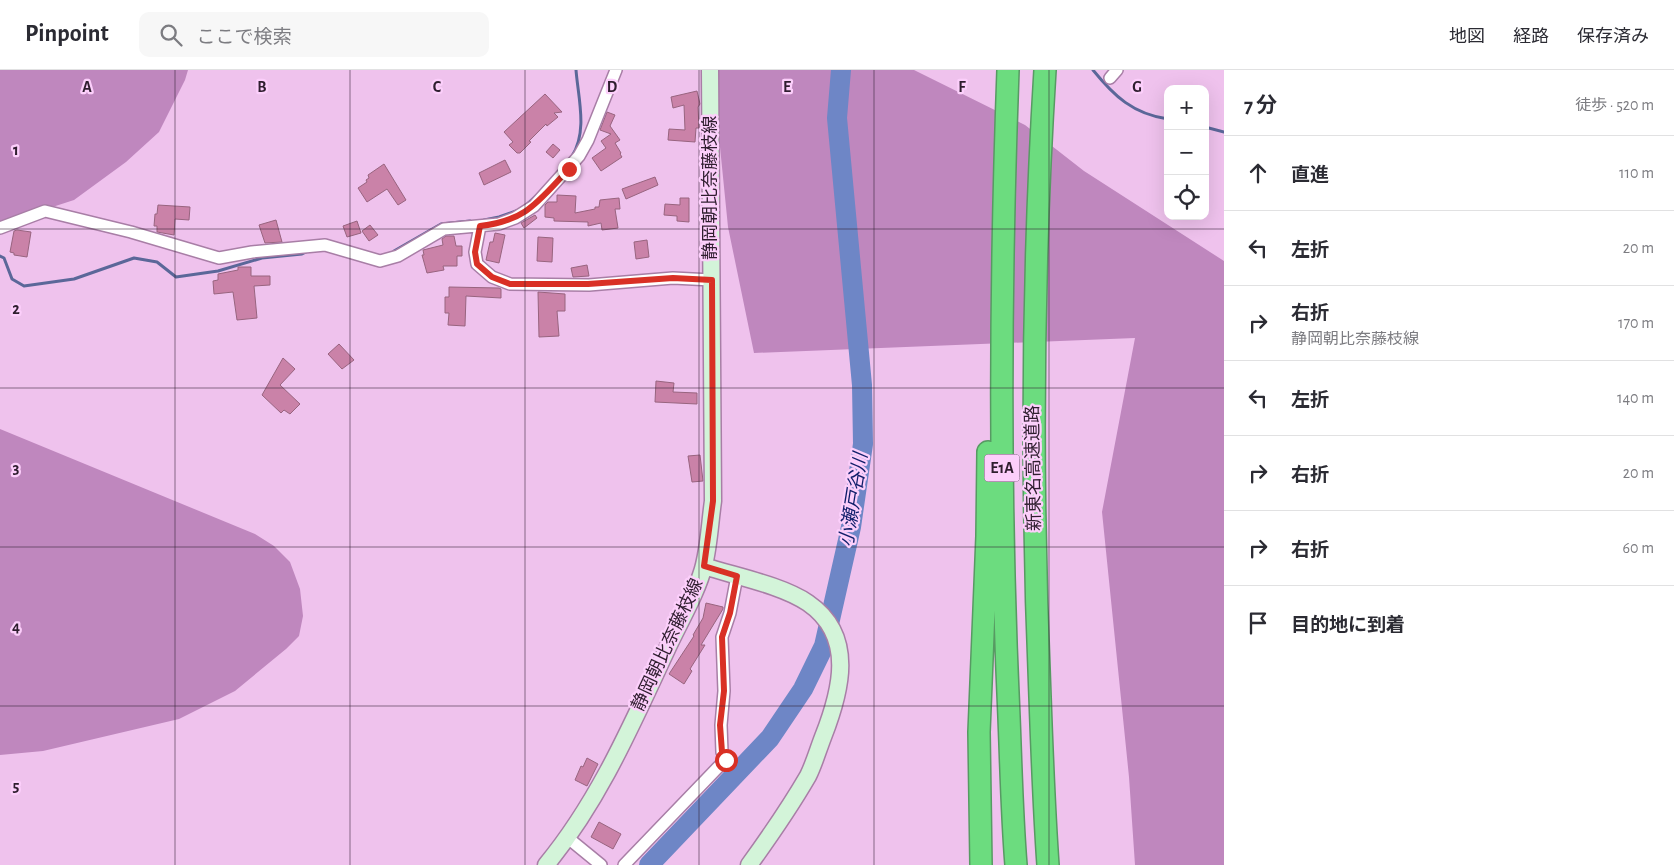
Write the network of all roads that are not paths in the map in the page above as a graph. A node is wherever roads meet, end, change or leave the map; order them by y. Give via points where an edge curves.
1 (616, 70) edge
2 (710, 70) edge
3 (1008, 70) edge
4 (1045, 70) edge
5 (1004, 178) junction
6 (480, 226) junction
7 (0, 228) edge
8 (712, 280) junction
9 (704, 566) junction
10 (737, 576) junction
11 (980, 792) junction
12 (568, 838) junction
13 (546, 865) edge
14 (602, 865) edge
15 (624, 865) edge
16 (749, 865) edge
17 (974, 865) edge
18 (981, 865) edge
19 (1016, 865) edge
20 (1048, 865) edge

1 - 6 street via 588,140 569,169 534,206 499,224
2 - 8 main road, 静岡朝比奈藤枝線
3 - 5 highway, 新東名高速道路 / E1A
4 - 20 highway, 新東名高速道路 / E1A via 1038,186 1033,414 1036,597
5 - 11 highway via 989,390
5 - 19 highway, 新東名高速道路 / E1A via 1004,610
6 - 7 street via 444,229 398,256 380,261 325,244 219,258 45,211
6 - 8 street via 475,252 477,264 492,277 510,284 588,284 673,278
8 - 9 main road, 静岡朝比奈藤枝線 via 713,501
9 - 10 main road
9 - 12 main road, 静岡朝比奈藤枝線 via 638,713 602,784
10 - 15 street via 722,637 724,691 720,725 722,752 726,760
10 - 16 main road via 791,593 814,608 834,631 840,658 840,683 834,709 809,774
11 - 17 highway
11 - 18 highway
12 - 13 main road, 静岡朝比奈藤枝線
12 - 14 street

